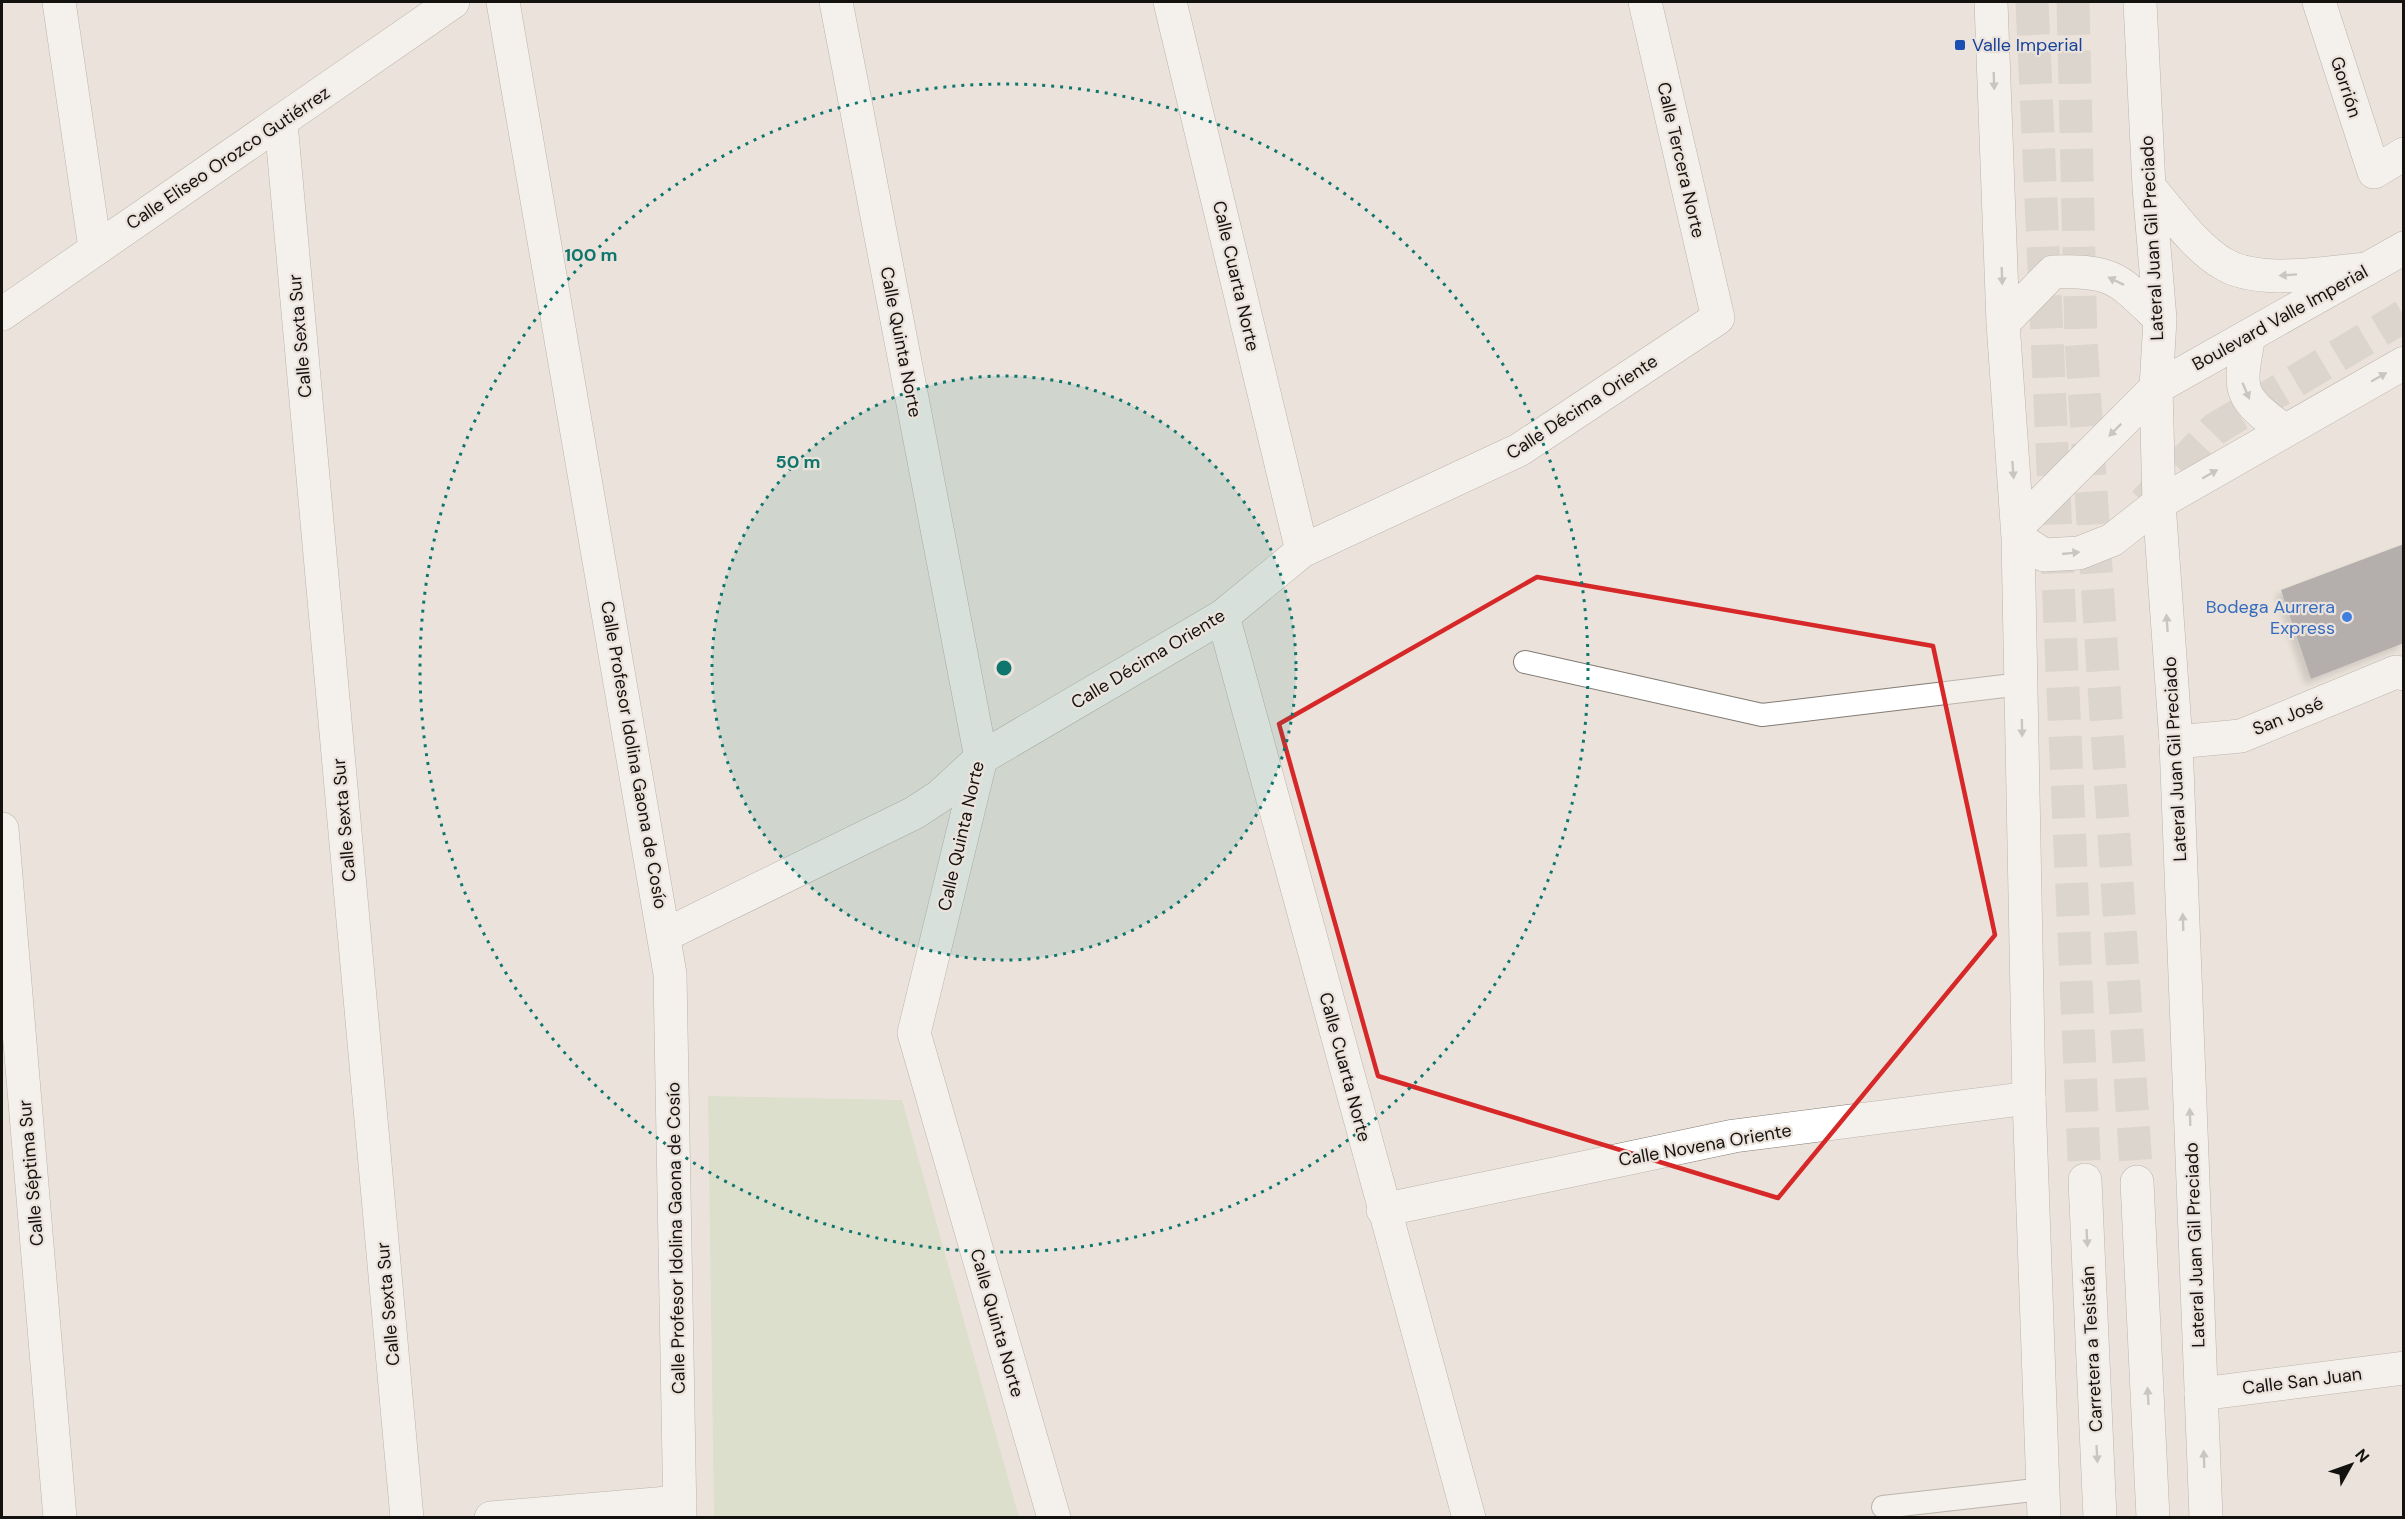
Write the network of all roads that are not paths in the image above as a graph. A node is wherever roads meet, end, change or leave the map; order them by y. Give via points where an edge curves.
1 (60, 2) edge
2 (453, 2) edge
3 (503, 2) edge
4 (836, 2) edge
5 (1170, 2) edge
6 (1645, 2) edge
7 (1991, 2) edge
8 (2140, 2) edge
9 (2319, 2) edge
10 (281, 123) junction
11 (2403, 154) edge
12 (2149, 187) junction
13 (95, 248) junction
14 (2403, 248) edge
15 (2367, 269) junction
16 (2, 314) edge
17 (1718, 318) joint
18 (2160, 319) junction
19 (2003, 323) junction
20 (2249, 336) junction
21 (2403, 363) edge
22 (2156, 388) junction
23 (2285, 431) junction
24 (2159, 503) junction
25 (2017, 532) junction
26 (1302, 551) junction
27 (1223, 616) junction
28 (1525, 662) dead end
29 (2400, 673) edge
30 (2021, 684) junction
31 (2176, 742) junction
32 (981, 758) junction
33 (2, 829) edge
34 (665, 935) junction
35 (2030, 1098) junction
36 (2085, 1180) tunnel mouth
37 (2137, 1182) tunnel mouth
38 (1383, 1210) junction
39 (2403, 1368) edge
40 (2201, 1394) junction
41 (2044, 1503) edge
42 (1883, 1507) dead end
43 (680, 1510) edge
44 (60, 1518) edge
45 (407, 1518) edge
46 (491, 1518) edge
47 (1054, 1518) edge
48 (1469, 1518) edge
49 (2100, 1518) edge
50 (2152, 1518) edge
51 (2206, 1518) edge

1 - 13 street
2 - 10 street, Calle Eliseo Orozco Gutiérrez
3 - 34 street, Calle Profesor Idolina Gaona de Cosío
4 - 32 street, Calle Quinta Norte
5 - 26 street, Calle Cuarta Norte
6 - 17 street, Calle Tercera Norte
7 -> 19 street
8 - 12 street, Lateral Juan Gil Preciado
9 - 11 street, Gorrión via 2374,172
10 - 13 street, Calle Eliseo Orozco Gutiérrez
10 - 45 street, Calle Sexta Sur
15 -> 12 street via 2272,276 2241,272 2222,263 2196,240
12 - 18 street, Lateral Juan Gil Preciado
13 - 16 street, Calle Eliseo Orozco Gutiérrez
14 - 15 street, Boulevard Valle Imperial
15 - 20 street, Boulevard Valle Imperial
17 - 26 street, Calle Décima Oriente via 1519,450
18 -> 19 street via 2121,281 2088,271 2053,272
18 - 22 street, Lateral Juan Gil Preciado
19 -> 25 street
20 - 22 street, Boulevard Valle Imperial
20 -> 23 street via 2241,378 2247,396 2257,410
23 -> 21 street
22 - 24 street, Lateral Juan Gil Preciado
22 -> 25 street, Boulevard Valle Imperial
24 -> 23 street
25 -> 24 street via 2044,555 2079,553 2112,540
31 -> 24 street, Lateral Juan Gil Preciado
25 - 30 street
26 - 27 street, Calle Décima Oriente
27 - 32 street, Calle Décima Oriente
27 - 38 street, Calle Cuarta Norte
28 - 30 lane via 1762,715
29 - 31 street, San José via 2241,736
30 -> 35 street
40 -> 31 street, Lateral Juan Gil Preciado
32 - 34 street, Calle Décima Oriente via 940,796 914,813
32 - 47 street, Calle Quinta Norte via 914,1033
33 - 44 street, Calle Séptima Sur
34 - 43 street, Calle Profesor Idolina Gaona de Cosío via 672,1016
35 - 38 street, Calle Novena Oriente via 1734,1136
35 - 41 street
36 -> 49 street, Carretera a Tesistán
50 -> 37 street
38 - 48 street, Calle Cuarta Norte
39 - 40 street, Calle San Juan
51 -> 40 street, Lateral Juan Gil Preciado
41 - 42 lane
43 - 46 street

